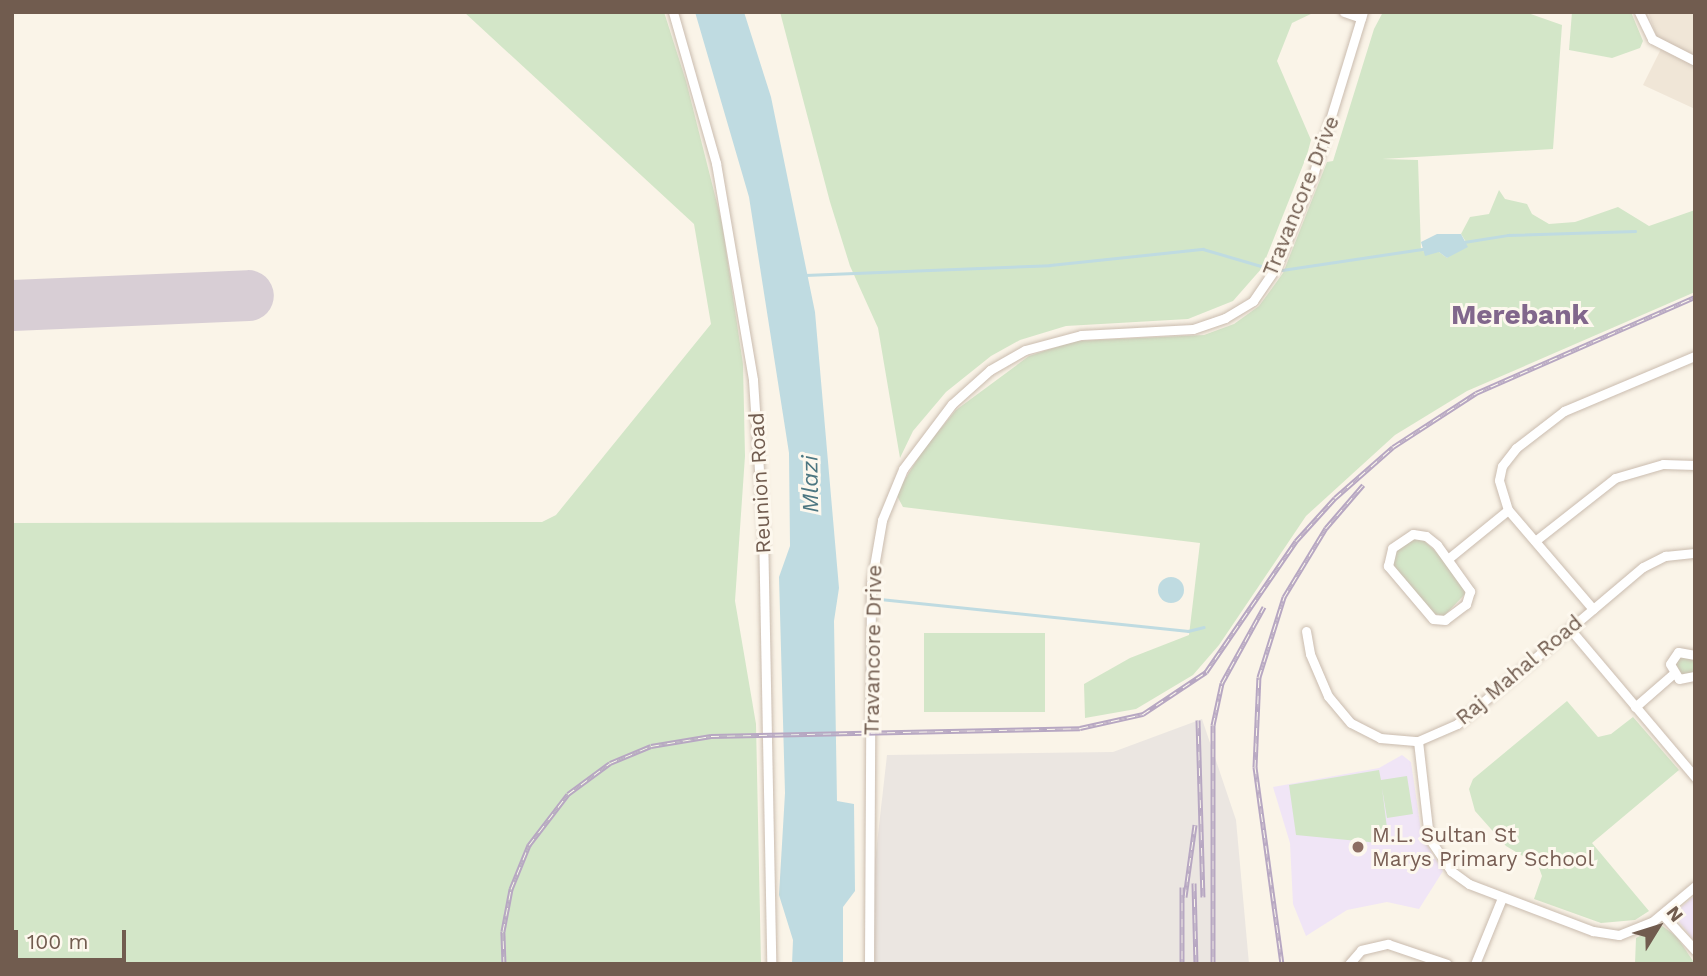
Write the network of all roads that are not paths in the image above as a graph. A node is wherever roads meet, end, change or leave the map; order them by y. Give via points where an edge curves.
1 (673, 12) edge
2 (1344, 12) edge
3 (1639, 12) edge
4 (1362, 15) edge
5 (1695, 61) edge
6 (1695, 356) edge
7 (1695, 465) edge
8 (1508, 510) junction
9 (1535, 541) junction
10 (1695, 553) edge
11 (1449, 558) junction
12 (1593, 609) junction
13 (1570, 629) junction
14 (1306, 631) dead end
15 (1695, 655) edge
16 (1673, 674) junction
17 (1695, 676) edge
18 (1635, 706) junction
19 (1418, 741) junction
20 (1695, 777) edge
21 (1695, 886) edge
22 (1502, 898) junction
23 (1662, 914) junction
24 (1695, 950) edge
25 (771, 964) edge
26 (869, 964) edge
27 (1349, 964) edge
28 (1447, 964) edge
29 (1475, 964) edge

1 - 25 street, Reunion Road via 716,163 753,380 763,529
2 - 4 street
3 - 5 street via 1652,39
4 - 26 street, Travancore Drive via 1314,172 1277,266 1253,301 1225,318 1193,329 1081,335 1025,350 990,370 960,397 929,429 903,469 881,520 871,584
6 - 8 street via 1564,411 1525,441 1509,455 1500,473
7 - 9 street via 1663,464 1615,478
8 - 9 street
8 - 11 street
9 - 12 street
10 - 12 street, Raj Mahal Road via 1654,561
11 - 11 street via 1470,591 1466,604 1438,621 1391,572 1387,560 1392,548 1413,534 1426,536
12 - 13 street, Raj Mahal Road
13 - 18 street
13 - 19 street, Raj Mahal Road via 1457,724
14 - 19 street, Raj Mahal Road via 1310,654 1328,696 1351,723 1380,738
15 - 16 street via 1675,654 1670,664
16 - 17 street via 1682,680
16 - 18 street
18 - 20 street
19 - 22 street via 1426,821 1434,850 1459,879
21 - 23 street
22 - 23 street via 1606,935 1629,933
22 - 29 street
23 - 24 street
27 - 28 street via 1362,950 1388,944

